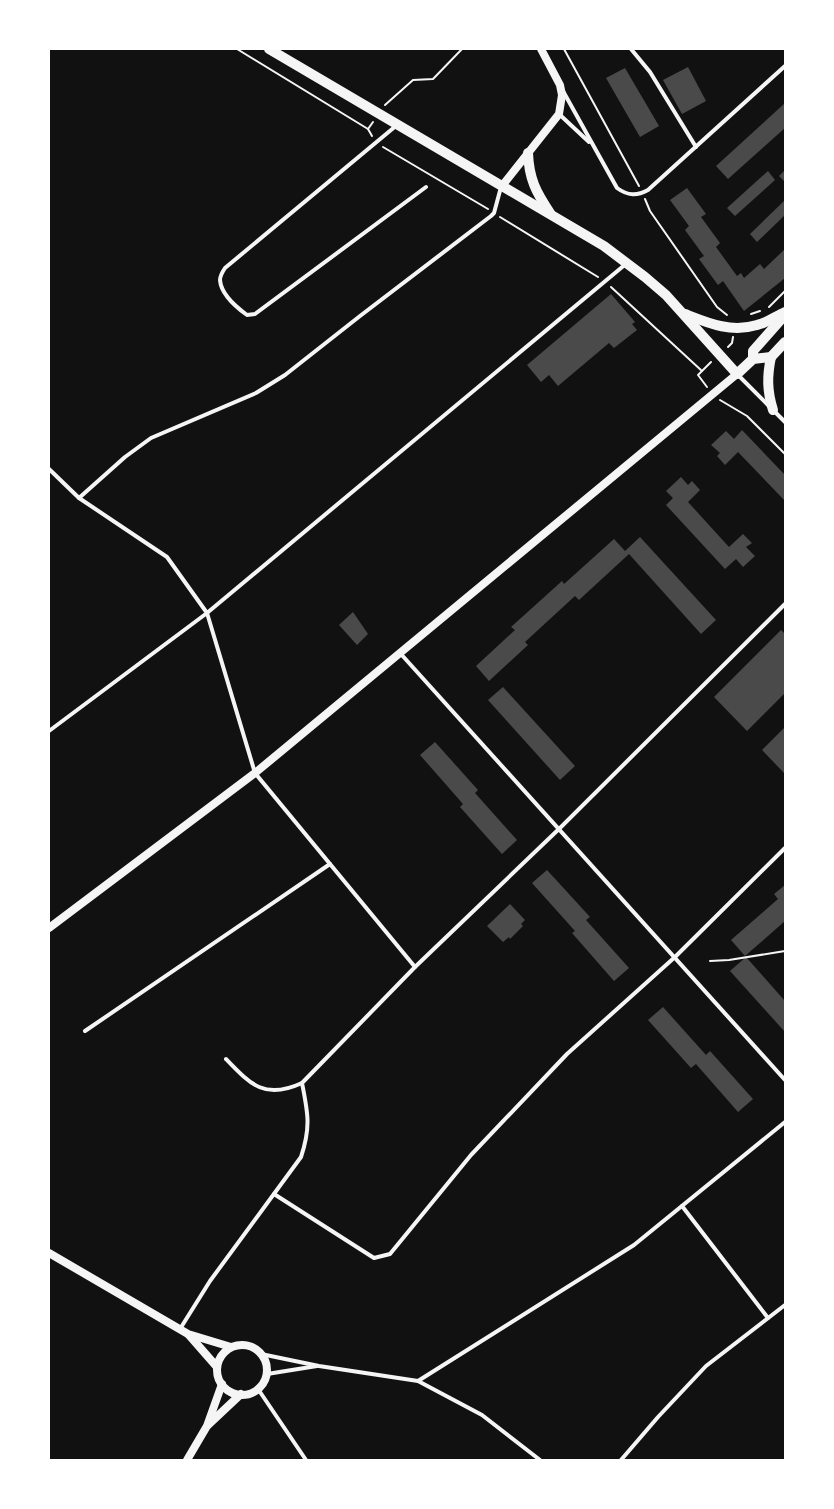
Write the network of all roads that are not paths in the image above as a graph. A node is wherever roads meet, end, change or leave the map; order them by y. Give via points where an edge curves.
1 (269, 49) edge
2 (541, 49) edge
3 (631, 49) edge
4 (785, 66) edge
5 (560, 85) junction
6 (559, 114) junction
7 (397, 125) junction
8 (593, 145) junction
9 (696, 147) junction
10 (528, 153) junction
11 (502, 186) junction
12 (426, 187) dead end
13 (551, 215) junction
14 (627, 263) junction
15 (682, 312) junction
16 (785, 313) edge
17 (785, 342) edge
18 (771, 357) junction
19 (753, 359) junction
20 (737, 374) junction
21 (773, 410) junction
22 (785, 422) edge
23 (49, 470) edge
24 (79, 498) junction
25 (785, 604) edge
26 (207, 613) junction
27 (400, 653) junction
28 (49, 731) edge
29 (254, 774) junction
30 (560, 828) junction
31 (785, 848) edge
32 (330, 864) junction
33 (49, 928) edge
34 (674, 957) junction
35 (415, 967) junction
36 (85, 1031) dead end
37 (226, 1059) dead end
38 (785, 1080) edge
39 (302, 1084) junction
40 (785, 1122) edge
41 (274, 1194) junction
42 (682, 1206) junction
43 (49, 1253) edge
44 (785, 1305) edge
45 (768, 1318) junction
46 (180, 1329) junction
47 (188, 1334) junction
48 (231, 1347) junction
49 (262, 1354) junction
50 (319, 1366) junction
51 (217, 1367) junction
52 (267, 1374) junction
53 (418, 1381) junction
54 (222, 1384) junction
55 (258, 1389) junction
56 (241, 1394) junction
57 (207, 1426) junction
58 (187, 1460) edge
59 (306, 1460) edge
60 (540, 1460) edge
61 (621, 1460) edge

1 - 7 main road
2 - 5 main road
3 - 9 street via 650,72
4 - 9 street
5 - 6 main road via 562,95
5 - 8 street
6 - 8 street
6 - 10 main road
7 - 11 main road
7 - 12 street via 225,268 220,278 222,287 235,306 246,315 255,314
8 - 9 street via 617,188 625,194 634,195 648,190
10 - 11 main road
10 - 13 main road via 531,178 536,192
11 - 13 main road
11 - 24 street via 494,213 295,369 256,393 151,438 125,457
13 - 14 main road via 604,246
14 - 15 main road
14 - 26 street
15 - 16 main road via 715,326 734,328 757,325
15 - 20 main road
16 - 19 main road via 754,351
17 - 18 main road
18 - 19 main road
18 - 21 main road via 767,376
19 - 20 main road
20 - 21 street
20 - 27 main road
21 - 22 street
23 - 24 street
24 - 26 street via 166,558
25 - 30 street
26 - 28 street
26 - 29 street
27 - 29 main road
27 - 30 street
29 - 32 street
29 - 33 main road
30 - 34 street
30 - 35 street
31 - 34 street
32 - 35 street
32 - 36 street
34 - 38 street
34 - 41 street via 567,1054 471,1155 390,1254 374,1258
35 - 39 street
37 - 39 street via 244,1078 266,1091 286,1091
39 - 41 street via 308,1115 307,1138 300,1156
40 - 42 street
41 - 46 street via 210,1281
42 - 45 street
42 - 53 street via 634,1245
43 - 46 main road
44 - 45 street
45 - 61 street via 706,1366
46 - 47 main road
47 - 48 main road
47 - 51 main road
48 - 49 main road via 252,1347
48 - 51 main road via 221,1356
49 - 50 street
49 - 52 main road
50 - 52 street
50 - 53 street
51 - 54 main road
52 - 55 main road
53 - 60 street via 482,1415
54 - 56 main road via 230,1391
54 - 57 main road
55 - 56 main road
55 - 59 street
56 - 57 main road
57 - 58 main road

